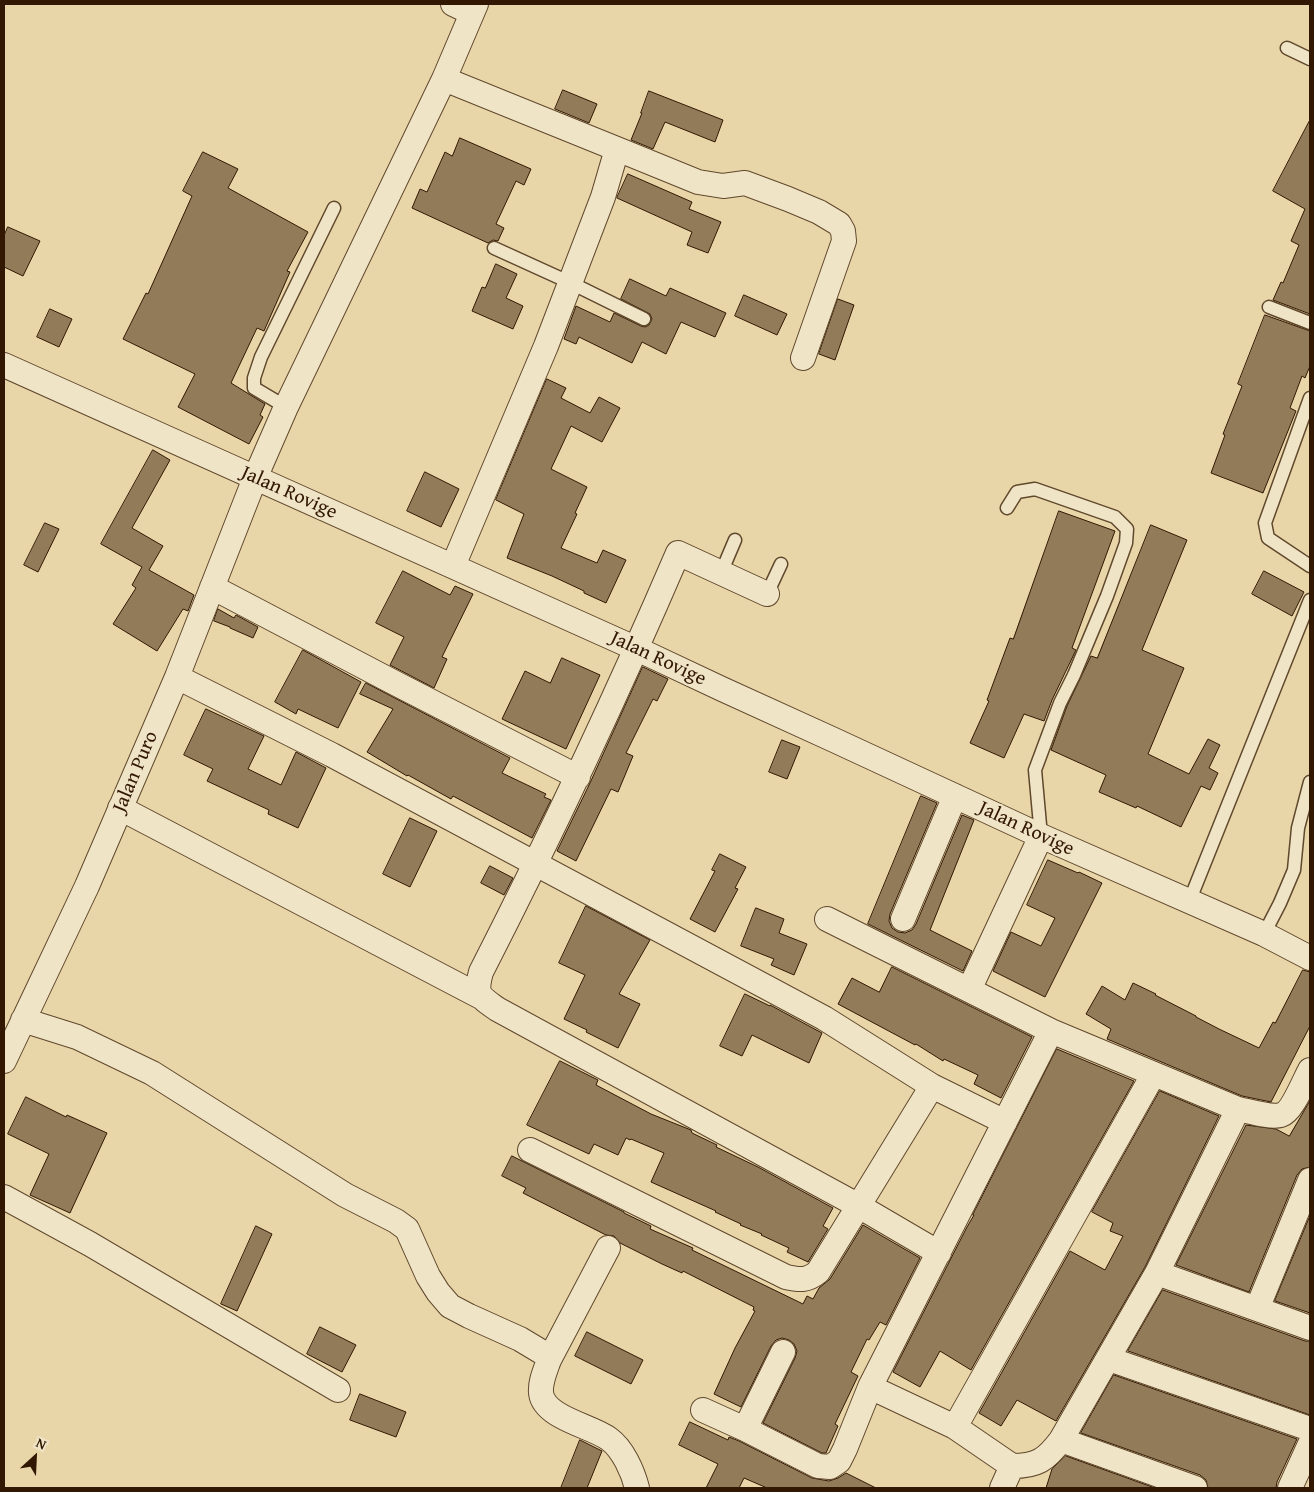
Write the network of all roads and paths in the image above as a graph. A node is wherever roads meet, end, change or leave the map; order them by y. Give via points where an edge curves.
1 (467, 7) edge
2 (1287, 48) dead end
3 (1310, 59) edge
4 (444, 79) junction
5 (617, 149) junction
6 (334, 208) dead end
7 (494, 248) dead end
8 (570, 283) junction
9 (1269, 306) dead end
10 (644, 319) dead end
11 (1310, 323) edge
12 (803, 358) dead end
13 (4, 365) edge
14 (1310, 398) edge
15 (286, 407) junction
16 (255, 478) junction
17 (1007, 508) dead end
18 (735, 540) dead end
19 (781, 564) dead end
20 (453, 566) junction
21 (1310, 566) edge
22 (721, 573) junction
23 (212, 587) junction
24 (767, 594) joint
25 (1310, 600) edge
26 (637, 648) junction
27 (177, 677) junction
28 (578, 777) junction
29 (1310, 782) edge
30 (955, 796) junction
31 (120, 808) junction
32 (1041, 836) junction
33 (535, 864) junction
34 (1189, 902) junction
35 (827, 919) dead end
36 (903, 919) dead end
37 (1264, 934) junction
38 (1310, 958) edge
39 (969, 990) junction
40 (481, 997) junction
41 (23, 1020) junction
42 (1051, 1031) junction
43 (4, 1061) edge
44 (1310, 1070) edge
45 (1153, 1074) junction
46 (932, 1086) junction
47 (1238, 1109) junction
48 (1005, 1122) junction
49 (530, 1150) dead end
50 (1310, 1180) edge
51 (4, 1197) edge
52 (857, 1206) junction
53 (608, 1248) dead end
54 (939, 1253) junction
55 (1157, 1273) junction
56 (1257, 1309) junction
57 (1310, 1328) edge
58 (783, 1352) dead end
59 (1109, 1359) junction
60 (549, 1360) junction
61 (870, 1387) junction
62 (338, 1390) dead end
63 (703, 1410) dead end
64 (955, 1427) junction
65 (1310, 1429) edge
66 (746, 1430) junction
67 (1061, 1440) junction
68 (1310, 1444) edge
69 (1012, 1466) junction
70 (637, 1488) edge
71 (1002, 1488) edge
72 (1195, 1488) edge
73 (1290, 1488) edge

1 - 4 street, Jalan Puro
2 - 3 lane
4 - 5 street
4 - 15 street, Jalan Puro
5 - 8 street
5 - 12 street via 698,182 723,186 745,183 819,212 839,224 844,241
6 - 15 lane via 261,357 254,378 254,388
7 - 8 lane
8 - 10 lane
8 - 20 street
9 - 11 lane
13 - 16 street, Jalan Rovige
14 - 21 lane via 1265,523 1268,538
15 - 16 street, Jalan Puro
16 - 20 street, Jalan Rovige
16 - 23 street, Jalan Puro
17 - 32 lane via 1017,492 1035,489 1115,517 1127,529 1126,543 1107,596 1035,770
18 - 22 lane
19 - 24 lane
20 - 26 street, Jalan Rovige
22 - 24 street
22 - 26 street via 678,553
23 - 27 street, Jalan Puro
23 - 28 street
25 - 34 lane
26 - 28 street
26 - 30 street, Jalan Rovige
27 - 31 street, Jalan Puro
27 - 33 street via 332,755
28 - 33 street
29 - 37 lane via 1298,828 1294,870
30 - 32 street, Jalan Rovige
30 - 36 street
31 - 40 street
31 - 41 street, Jalan Puro
32 - 34 street, Jalan Rovige
32 - 39 street
33 - 40 street via 481,972 477,986
33 - 46 street via 824,1018
34 - 37 street, Jalan Rovige
35 - 39 street
37 - 38 street, Jalan Rovige
39 - 42 street
40 - 52 street via 497,1009
41 - 43 street, Jalan Puro
41 - 60 street via 77,1037 152,1073 345,1195 407,1228 428,1276 450,1306 520,1339 545,1354
42 - 45 street
42 - 48 street
44 - 47 street via 1288,1111 1280,1116
45 - 47 street
45 - 64 street
46 - 48 street
46 - 52 street
47 - 55 street
48 - 54 street
49 - 52 street via 786,1278 800,1281 818,1272
50 - 56 street
51 - 62 street
52 - 54 street
53 - 60 street
54 - 61 street
55 - 56 street
55 - 59 street
56 - 57 street
58 - 66 street
59 - 65 street
59 - 67 street
60 - 70 street via 541,1383 541,1395 548,1407 563,1418 610,1439 634,1474
61 - 64 street
61 - 66 street via 845,1449 830,1468 818,1466
63 - 66 street
64 - 69 street
67 - 69 street via 1040,1462
67 - 72 street
68 - 73 street
69 - 71 street

